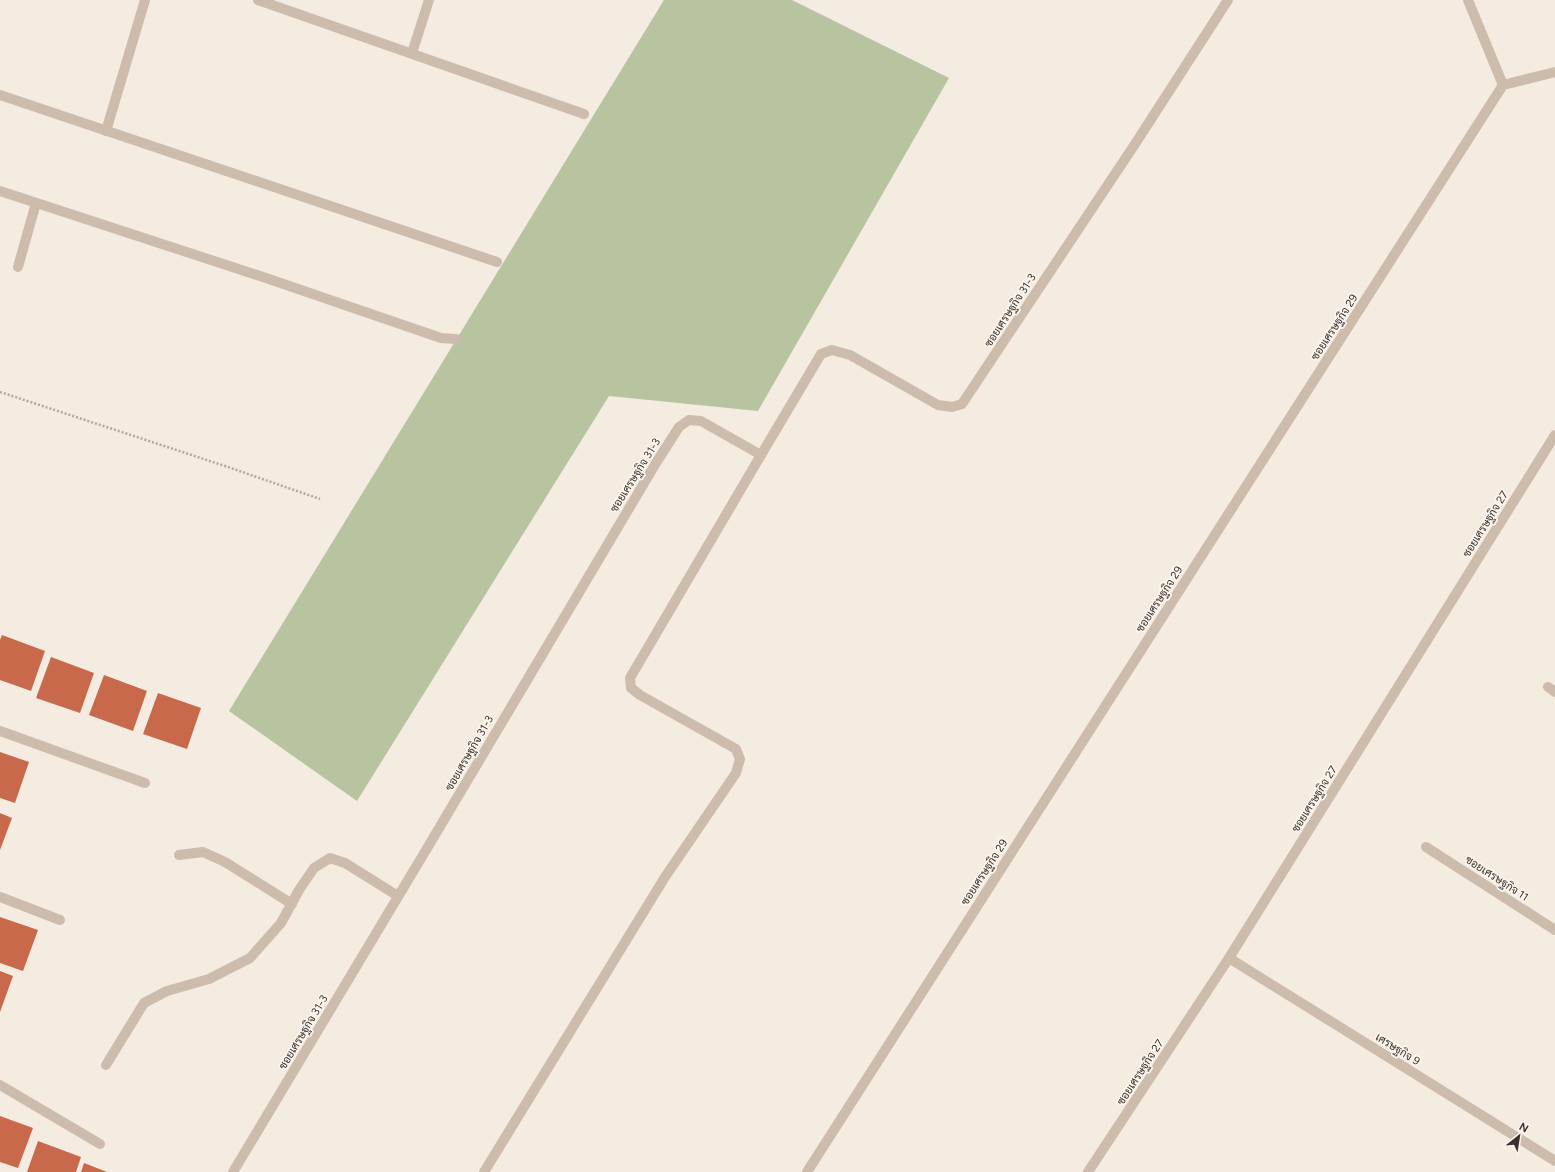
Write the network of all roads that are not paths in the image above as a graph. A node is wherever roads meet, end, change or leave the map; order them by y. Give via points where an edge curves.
1 (145, 0) edge
2 (258, 0) edge
3 (429, 0) edge
4 (1228, 0) edge
5 (1468, 0) edge
6 (412, 53) junction
7 (1555, 72) edge
8 (1503, 85) junction
9 (0, 95) edge
10 (584, 114) dead end
11 (106, 131) junction
12 (0, 191) edge
13 (36, 203) junction
14 (497, 262) dead end
15 (18, 267) dead end
16 (456, 339) dead end
17 (1555, 435) edge
18 (760, 455) junction
19 (0, 731) edge
20 (144, 783) dead end
21 (1426, 847) dead end
22 (179, 855) dead end
23 (398, 896) junction
24 (0, 897) edge
25 (292, 904) junction
26 (60, 920) dead end
27 (1555, 930) edge
28 (1229, 958) junction
29 (106, 1065) dead end
30 (0, 1084) edge
31 (100, 1144) dead end
32 (1555, 1161) edge
33 (233, 1172) edge
34 (484, 1172) edge
35 (807, 1172) edge
36 (1088, 1172) edge

1 - 11 street
2 - 6 street
3 - 6 street
4 - 18 street, ซอยเศรษฐกิจ 31-3 via 962,404 952,407 938,405 850,355 832,350 821,354
5 - 8 street
6 - 10 street
7 - 8 street
8 - 35 street, ซอยเศรษฐกิจ 29
9 - 11 street
11 - 14 street
12 - 13 street
13 - 15 street
13 - 16 street via 441,338
17 - 28 street, ซอยเศรษฐกิจ 27
18 - 23 street, ซอยเศรษฐกิจ 31-3 via 701,421 689,420 679,427
18 - 34 street, ซอยเศรษฐกิจ 31-3 via 630,678 631,688 640,695 736,749 740,759 736,773 665,878
19 - 20 street
21 - 27 street, ซอยเศรษฐกิจ 11
22 - 25 street via 203,852 225,862
23 - 25 street via 345,863 330,858 314,868
23 - 33 street, ซอยเศรษฐกิจ 31-3
24 - 26 street
25 - 29 street via 281,923 250,958 209,979 167,991 144,1003
28 - 32 street, เศรษฐกิจ 9
28 - 36 street, ซอยเศรษฐกิจ 27
30 - 31 street

